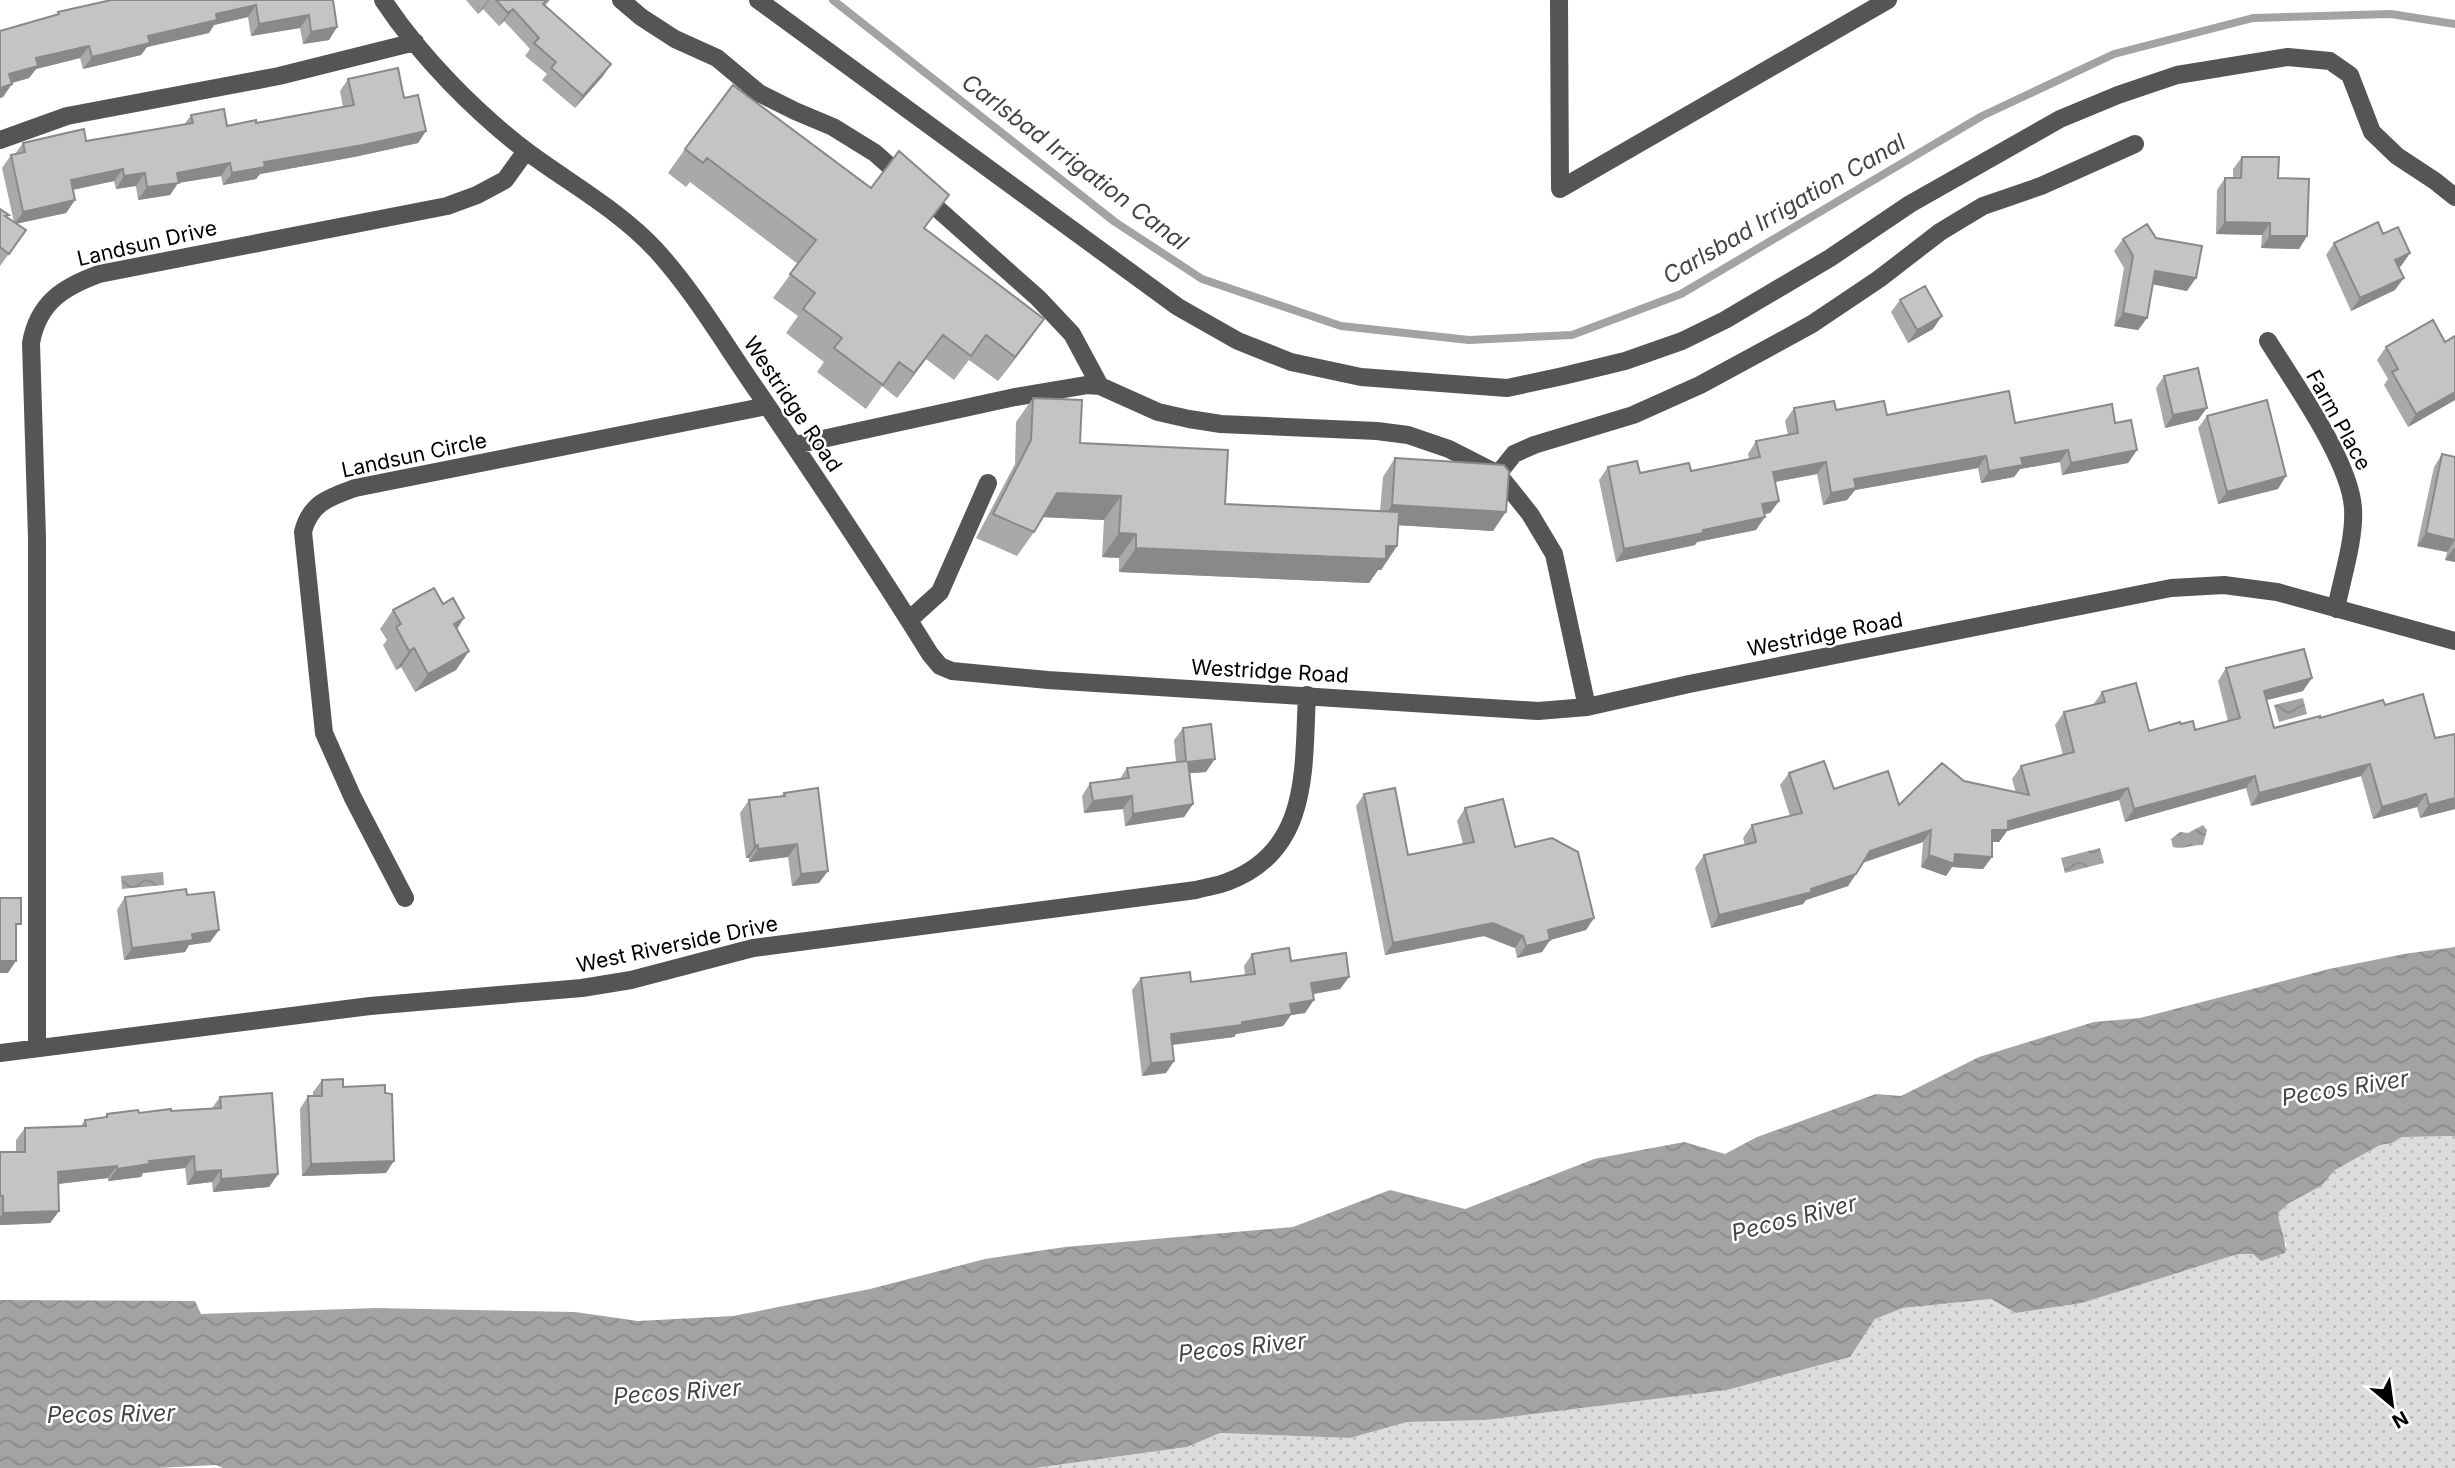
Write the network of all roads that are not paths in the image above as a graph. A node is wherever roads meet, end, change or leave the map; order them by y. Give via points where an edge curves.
1 (383, 0) edge
2 (621, 0) edge
3 (758, 0) edge
4 (1559, 0) edge
5 (1888, 0) edge
6 (415, 42) junction
7 (0, 140) edge
8 (2135, 144) dead end
9 (526, 151) junction
10 (2455, 197) edge
11 (2268, 341) dead end
12 (1100, 386) junction
13 (767, 406) junction
14 (795, 445) junction
15 (1499, 474) junction
16 (988, 483) dead end
17 (2336, 609) junction
18 (909, 620) junction
19 (2455, 641) edge
20 (1307, 695) junction
21 (1587, 707) junction
22 (405, 898) dead end
23 (37, 1048) junction
24 (0, 1053) edge

1 - 6 street, Westridge Road
2 - 12 street via 675,39 717,58 758,93 833,127 875,153 1046,307 1072,334
3 - 10 street via 1178,306 1238,341 1292,362 1361,377 1507,388 1625,361 1682,341 1725,320 1910,204 2060,119 2177,75 2288,57 2330,61 2350,75 2372,132
4 - 5 street via 1560,189
6 - 7 street via 279,76 68,116
6 - 9 street, Westridge Road via 467,99
8 - 15 street via 1983,206 1812,324 1700,385 1633,415 1534,444 1514,454
9 - 13 street, Westridge Road via 654,248
9 - 23 street, Landsun Drive via 505,180 447,206 78,281 62,290 34,326
11 - 17 street, Farm Place via 2350,485 2353,530
12 - 14 street via 1015,397
12 - 15 street via 1158,412 1189,419 1408,435 1450,449
13 - 14 street, Westridge Road
13 - 22 street, Landsun Circle via 355,488 314,507 303,532 324,733
14 - 18 street, Westridge Road
15 - 21 street via 1554,554
16 - 18 street via 940,592
17 - 19 street, Westridge Road
17 - 21 street, Westridge Road via 2277,592 2224,585 2171,588
18 - 20 street, Westridge Road via 940,666 952,671
20 - 21 street, Westridge Road via 1538,711
20 - 23 street, West Riverside Drive via 1300,798 1291,828 1263,860 1228,882 1196,890 753,948 582,988 370,1006
23 - 24 street, West Riverside Drive

